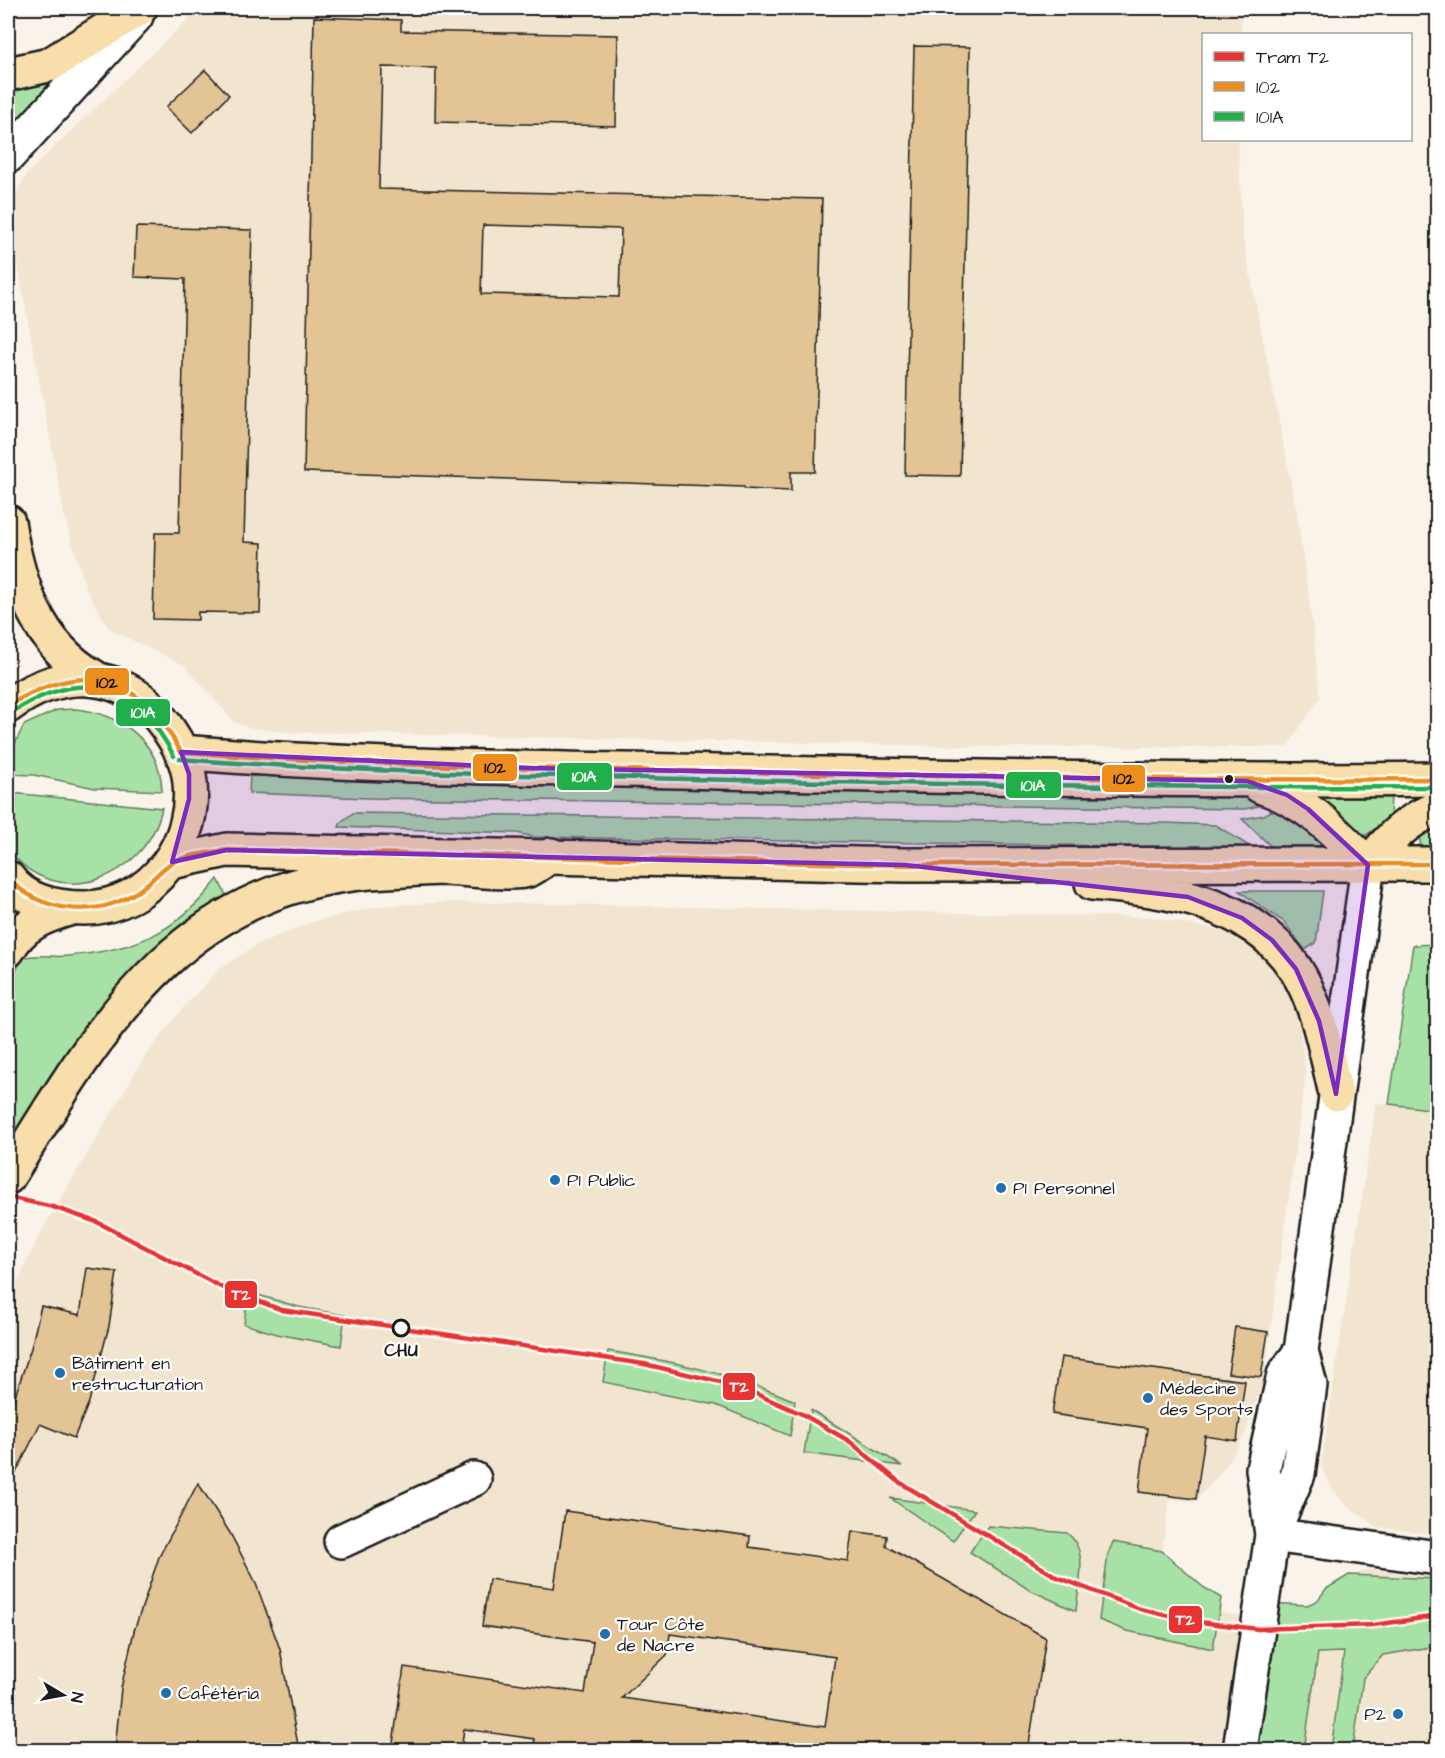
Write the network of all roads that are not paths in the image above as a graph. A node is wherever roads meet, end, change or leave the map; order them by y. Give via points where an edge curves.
1 (142, 8) edge
2 (8, 74) edge
3 (8, 156) edge
4 (8, 522) edge
5 (94, 677) junction
6 (8, 706) edge
7 (181, 752) junction
8 (1437, 779) edge
9 (1247, 782) junction
10 (1437, 808) edge
11 (551, 855) junction
12 (171, 862) junction
13 (1437, 864) edge
14 (905, 865) junction
15 (1368, 865) junction
16 (8, 878) edge
17 (72, 908) junction
18 (8, 950) edge
19 (1336, 1094) junction
20 (8, 1177) edge
21 (474, 1479) dead end
22 (1272, 1535) junction
23 (341, 1541) dead end
24 (1437, 1558) edge
25 (1240, 1750) edge

1 - 2 main road via 49,65
1 - 3 street
4 - 5 main road via 14,558 29,604 54,644
5 - 6 main road via 32,691
5 - 7 main road via 116,684 146,702 175,737
7 - 9 main road via 304,761 530,768
7 - 12 main road via 189,774 189,800 182,840
8 - 9 main road
9 - 15 main road via 1287,795 1308,809
10 - 15 main road via 1410,821
11 - 12 main road via 227,850
11 - 14 main road
11 - 20 main road via 527,871 433,869 322,879 228,912 183,944 140,985 99,1037
12 - 17 main road via 134,895 102,906
13 - 15 main road
14 - 15 main road
14 - 19 main road via 1146,890 1188,897 1242,918 1272,940 1296,969 1318,1021
15 - 19 street
16 - 17 main road via 39,902
17 - 18 main road via 32,922 14,937
19 - 22 street via 1301,1351 1310,1385 1298,1474
21 - 23 street
22 - 24 street
22 - 25 street

